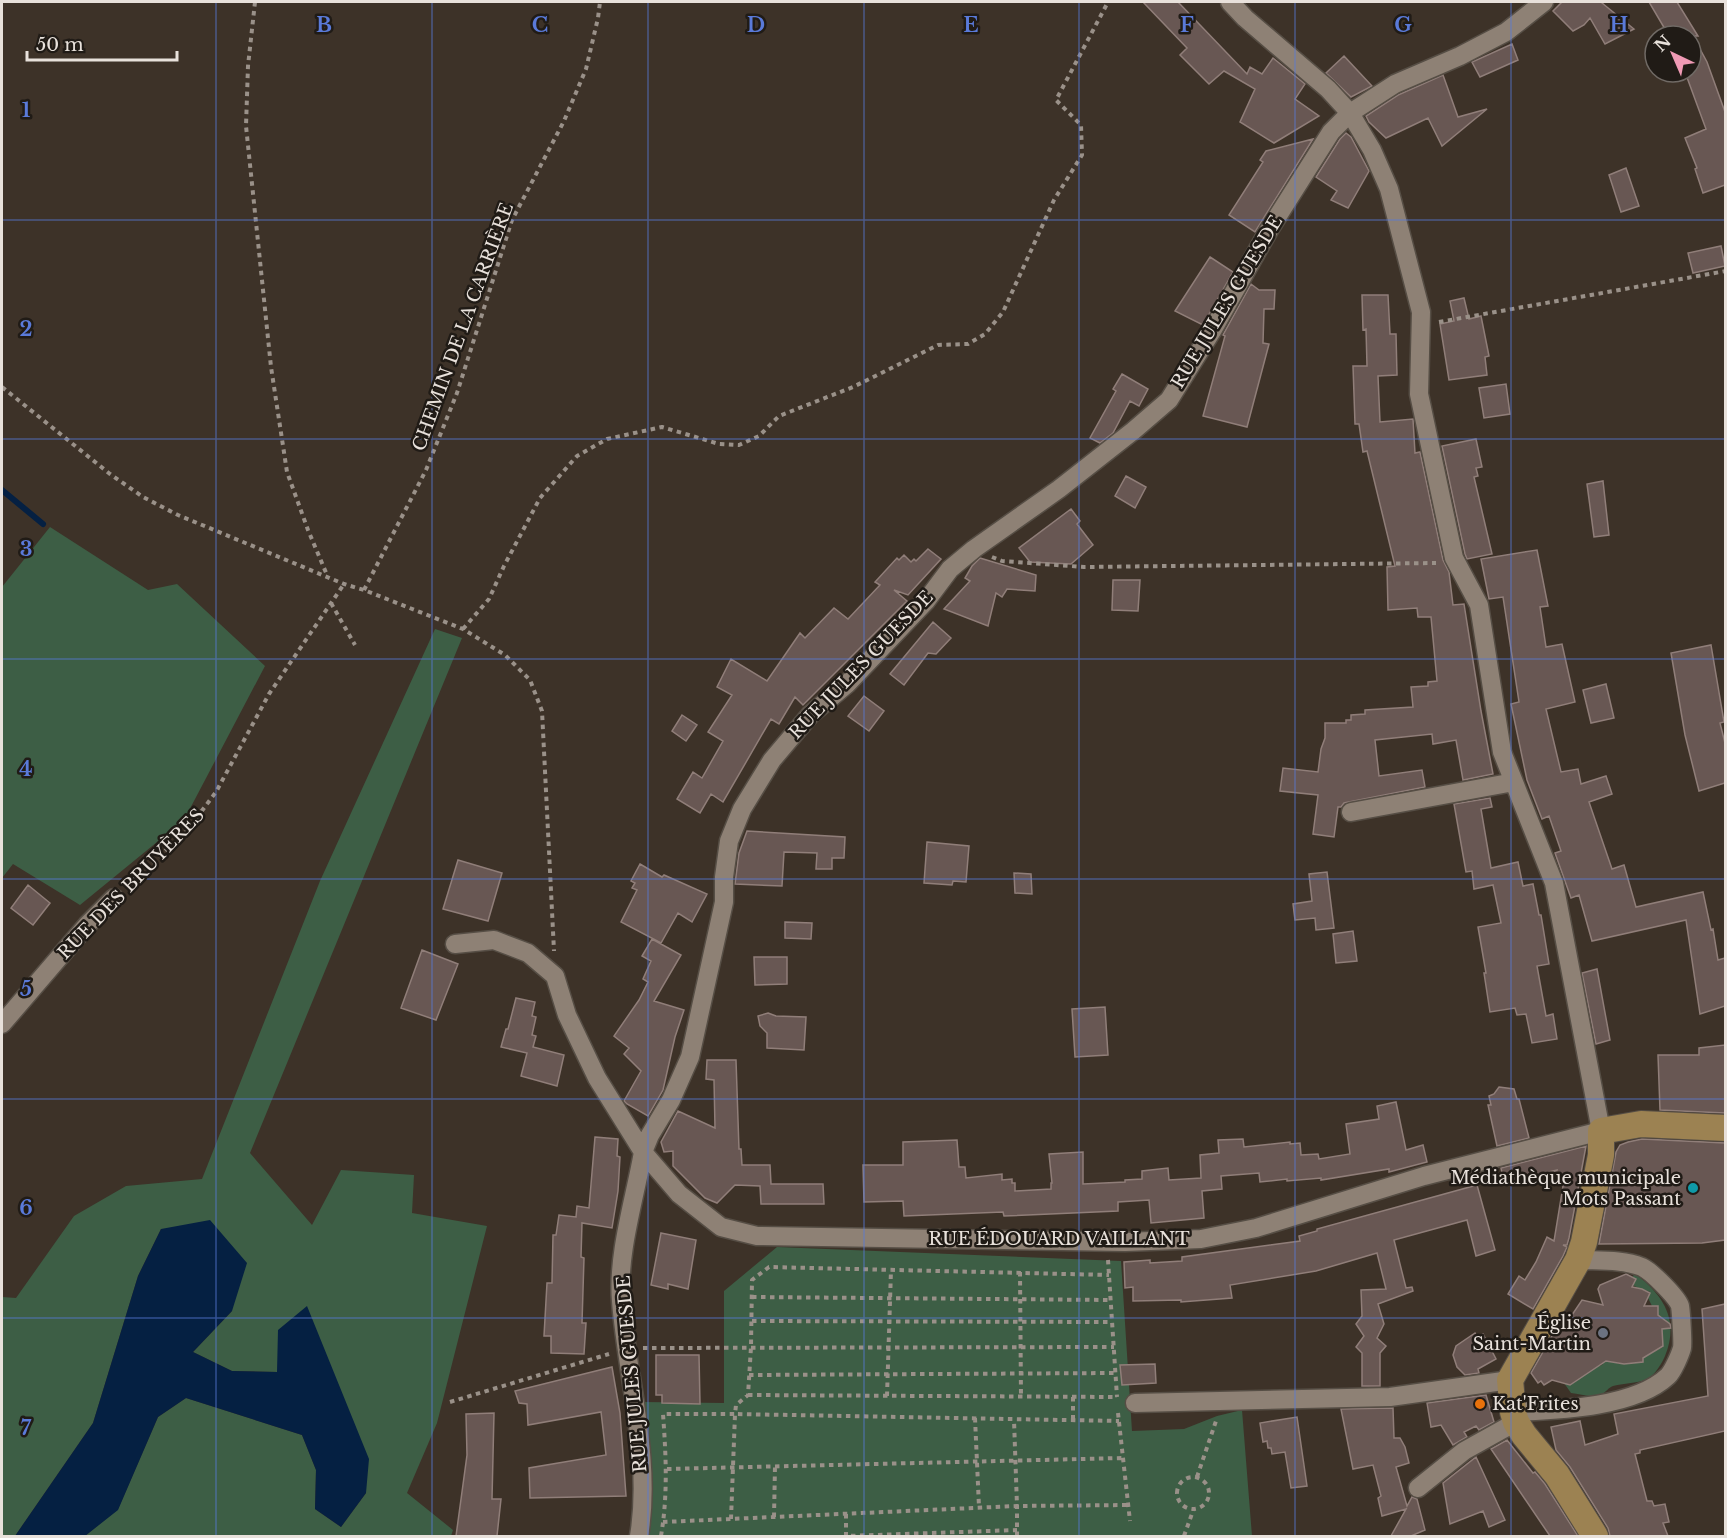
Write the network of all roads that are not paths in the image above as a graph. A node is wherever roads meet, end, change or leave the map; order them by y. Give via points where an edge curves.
1 (1230, 2) edge
2 (1544, 2) edge
3 (1350, 113) junction
4 (1514, 782) junction
5 (1351, 812) dead end
6 (114, 898) road end
7 (455, 944) dead end
8 (2, 1024) edge
9 (1725, 1128) edge
10 (1601, 1131) junction
11 (643, 1152) junction
12 (1578, 1260) junction
13 (1510, 1380) junction
14 (1135, 1403) dead end
15 (1515, 1417) junction
16 (1418, 1488) dead end
17 (639, 1536) edge
18 (1595, 1536) edge

1 - 3 street
2 - 3 street, RUE JULES GUESDE via 1506,32 1395,84
3 - 4 street via 1389,189 1421,312 1419,393 1454,558 1479,605 1502,752
3 - 11 street, RUE JULES GUESDE via 1331,132 1293,191 1168,400 1059,489 950,569 926,601 847,684 810,715 772,760 742,809 729,841 724,902 690,1057
4 - 5 street
4 - 10 street via 1554,883
6 - 8 street, RUE DES BRUYÈRES
7 - 11 street, RUE ÉDOUARD VAILLANT via 494,940 528,953 555,976 567,1015 597,1078
9 - 10 street via 1641,1124
10 - 11 street, RUE ÉDOUARD VAILLANT via 1424,1176 1256,1228 1201,1239 1108,1242 757,1236 721,1227 679,1194
10 - 12 street via 1601,1155
11 - 17 street, RUE JULES GUESDE via 622,1259 621,1299 642,1468
12 - 13 street
12 - 15 street via 1624,1262 1644,1268 1657,1278 1680,1305 1682,1347 1669,1375 1648,1390 1615,1401
13 - 14 street via 1390,1398
13 - 15 street
15 - 16 street
15 - 18 street

